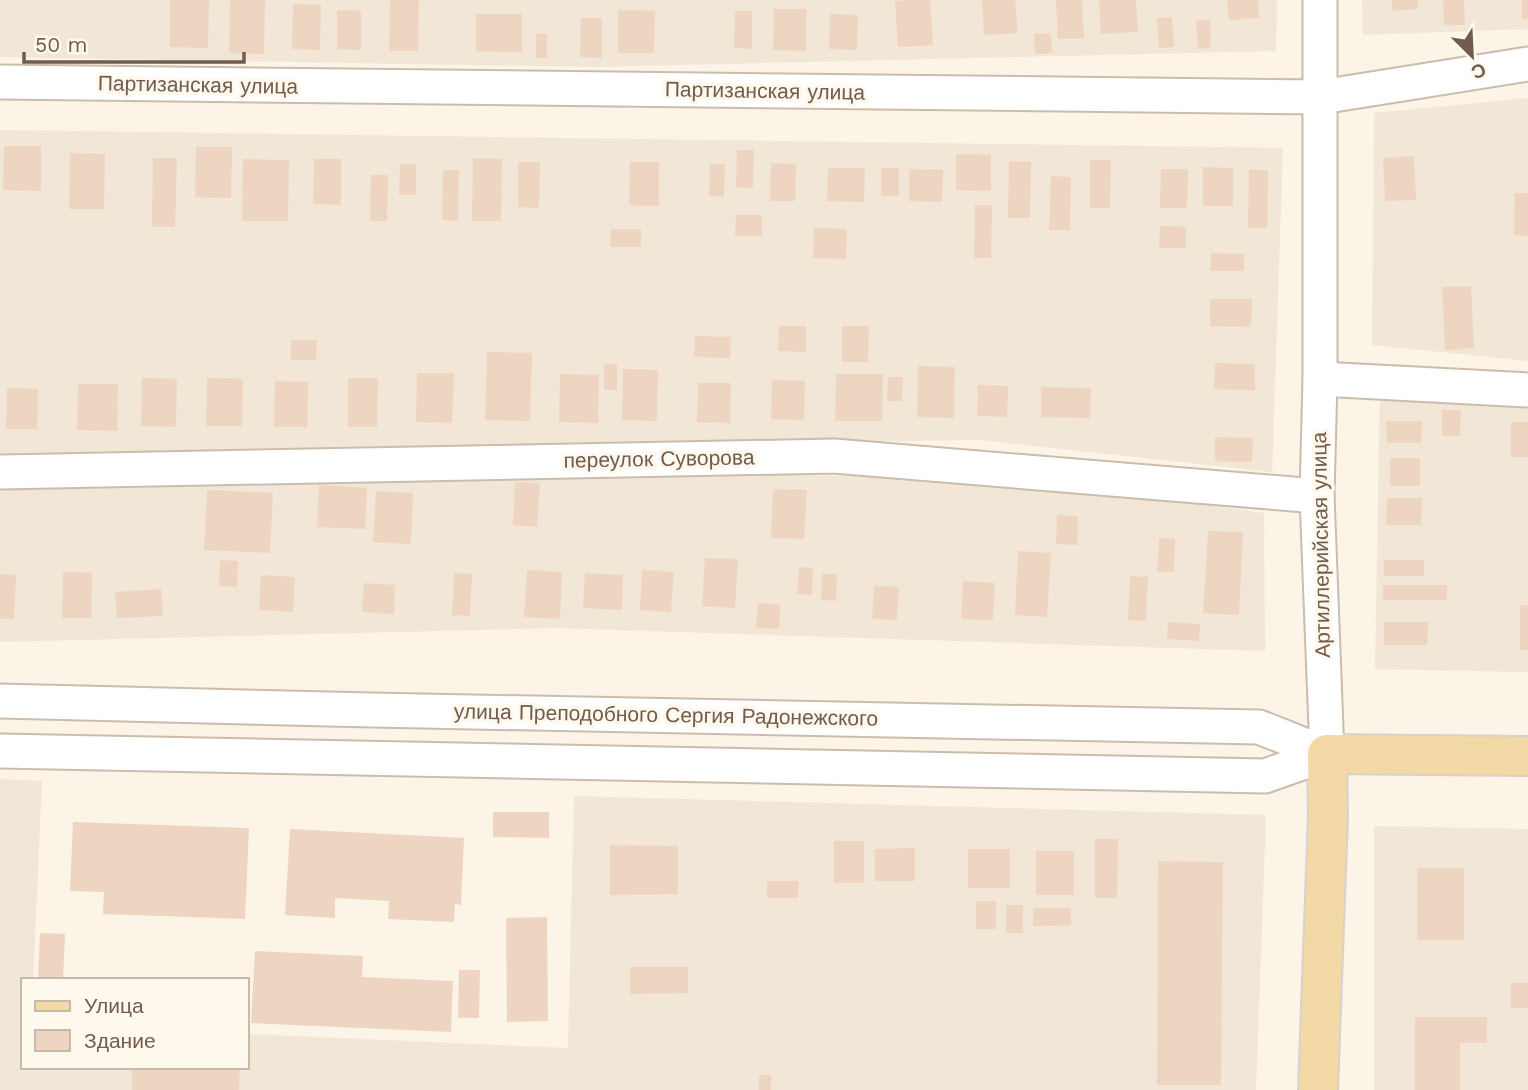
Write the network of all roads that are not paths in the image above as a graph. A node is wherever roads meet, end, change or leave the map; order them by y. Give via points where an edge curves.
1 (1320, 0) edge
2 (1528, 64) edge
3 (0, 82) edge
4 (1321, 97) junction
5 (1320, 379) junction
6 (1528, 390) edge
7 (0, 472) edge
8 (1317, 496) junction
9 (0, 701) edge
10 (0, 751) edge
11 (1327, 754) junction
12 (1528, 756) edge
13 (1318, 1090) edge

1 - 4 street, Артиллерийская улица
2 - 4 street, Партизанская улица
3 - 4 street, Партизанская улица
4 - 5 street, Артиллерийская улица
5 - 6 street
5 - 8 street, Артиллерийская улица
7 - 8 street, переулок Суворова via 834,456
8 - 11 street, Артиллерийская улица
9 - 11 street, улица Преподобного Сергия Радонежского via 1259,727
10 - 11 street, улица Преподобного Сергия Радонежского via 1265,776
11 - 12 main road, улица Преподобного Сергия Радонежского
11 - 13 main road, Артиллерийская улица

